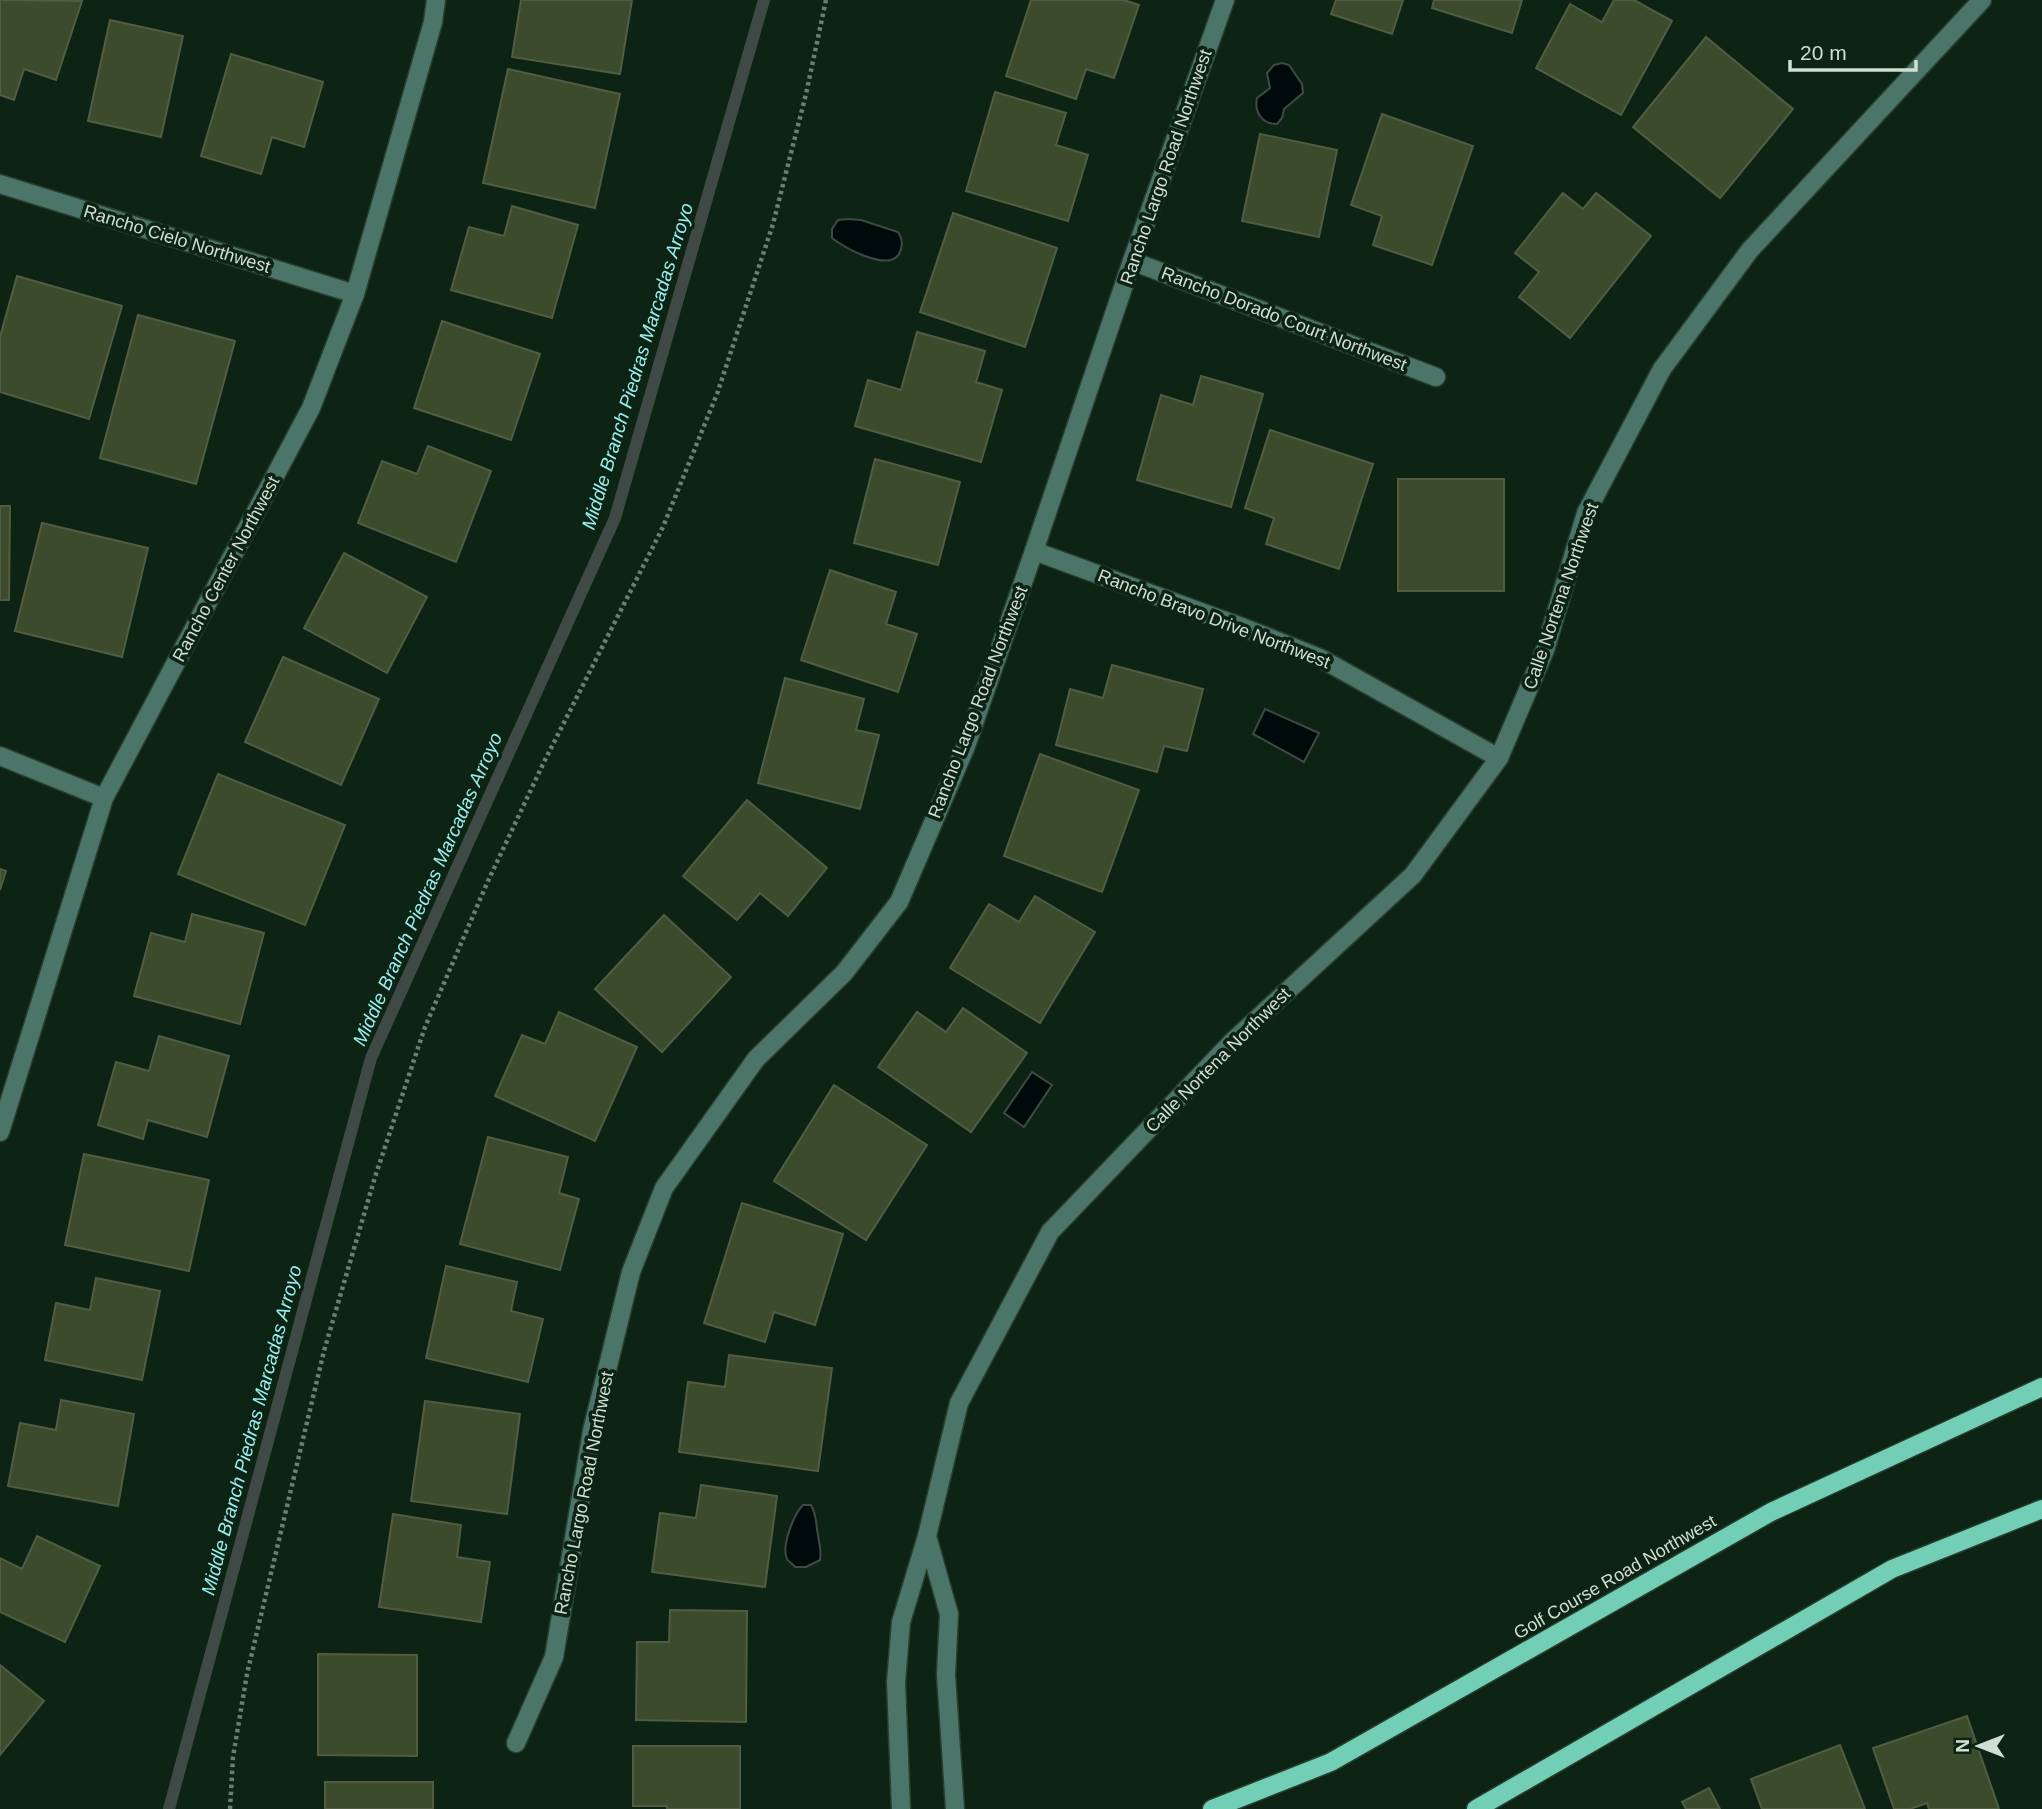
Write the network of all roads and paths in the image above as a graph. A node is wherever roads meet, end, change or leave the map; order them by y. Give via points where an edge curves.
1 (436, 0) edge
2 (826, 0) edge
3 (1225, 0) edge
4 (1982, 0) edge
5 (0, 184) edge
6 (1132, 261) junction
7 (355, 294) junction
8 (1436, 377) dead end
9 (1034, 551) junction
10 (0, 756) edge
11 (1499, 758) junction
12 (104, 798) junction
13 (0, 1132) edge
14 (2042, 1387) edge
15 (2042, 1509) edge
16 (927, 1536) junction
17 (516, 1743) dead end
18 (230, 1809) edge
19 (901, 1809) edge
20 (955, 1809) edge
21 (1212, 1809) edge
22 (1476, 1809) edge

1 - 7 street, Rancho Center Northwest
2 - 18 path via 773,224 717,394 663,527 488,881 425,1027 375,1177 324,1351 247,1674 233,1757
3 - 6 street, Rancho Largo Road Northwest
4 - 11 street, Calle Nortena Northwest via 1750,250 1662,369 1587,513 1545,650
5 - 7 street, Rancho Cielo Northwest
6 - 8 street, Rancho Dorado Court Northwest
6 - 9 street, Rancho Largo Road Northwest
7 - 12 street, Rancho Center Northwest via 311,408
9 - 11 street, Rancho Bravo Drive Northwest via 1320,658
9 - 17 street, Rancho Largo Road Northwest via 966,746 899,902 844,973 756,1059 664,1188 631,1272 592,1431 554,1657
10 - 12 street
11 - 16 street, Calle Nortena Northwest via 1413,875 1233,1041 1050,1232 959,1403
12 - 13 street, Rancho Center Northwest
14 - 21 main road, Golf Course Road Northwest via 1771,1512 1331,1762
15 - 22 main road via 1892,1569
16 - 19 street, Calle Nortena Northwest via 901,1622 896,1682
16 - 20 street, Calle Nortena Northwest via 948,1614 946,1675

